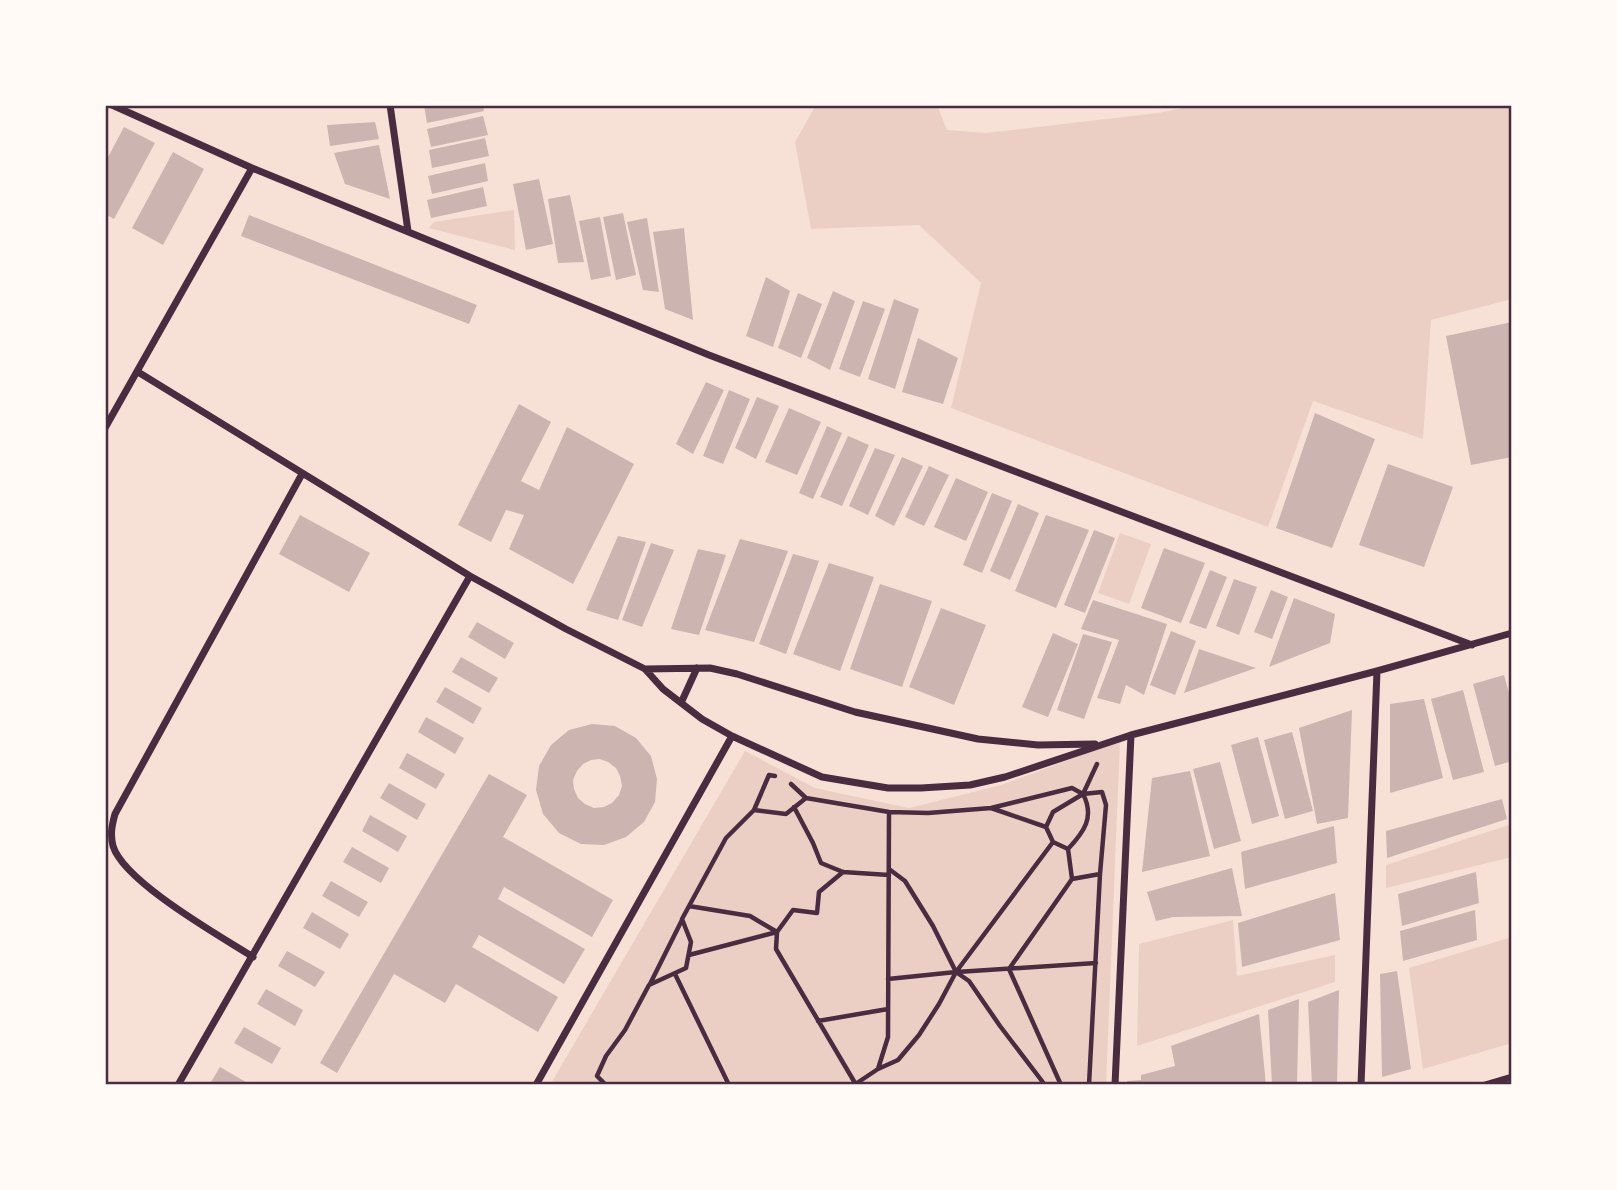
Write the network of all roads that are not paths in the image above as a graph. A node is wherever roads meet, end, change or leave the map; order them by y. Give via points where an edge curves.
1 (111, 105) edge
2 (390, 105) edge
3 (252, 168) junction
4 (408, 231) junction
5 (138, 372) junction
6 (105, 428) edge
7 (302, 474) junction
8 (471, 576) junction
9 (1512, 634) edge
10 (1472, 645) junction
11 (697, 668) junction
12 (646, 669) junction
13 (1377, 671) junction
14 (681, 703) junction
15 (1131, 735) junction
16 (732, 736) junction
17 (1106, 743) junction
18 (253, 957) junction
19 (1512, 1077) edge
20 (178, 1085) edge
21 (536, 1085) edge
22 (1115, 1085) edge
23 (1361, 1085) edge
24 (1485, 1085) edge

1 - 3 street
2 - 4 street
3 - 4 street
3 - 5 street
4 - 10 street via 709,355
5 - 6 street
5 - 7 street
7 - 8 street
7 - 18 street via 115,814 111,831 114,848 132,873
8 - 12 street
8 - 18 street
9 - 10 street
10 - 13 street
11 - 12 street
11 - 14 street
11 - 17 street via 737,674 855,712 978,739 1038,745
12 - 14 street
13 - 15 street
13 - 23 street
14 - 16 street
15 - 17 street
15 - 22 street
16 - 17 street via 822,777 888,788 971,785 1005,778
16 - 21 street
18 - 20 street
19 - 24 street

